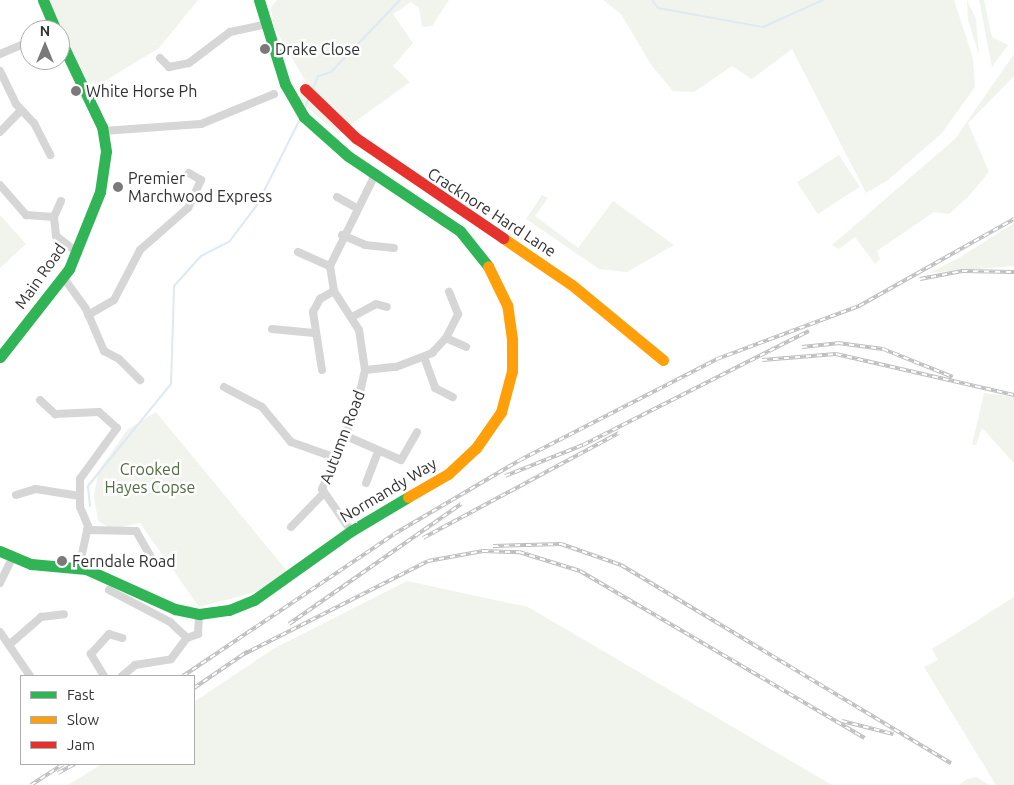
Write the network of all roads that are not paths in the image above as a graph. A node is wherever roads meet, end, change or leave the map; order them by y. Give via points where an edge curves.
1 (43, 0) edge
2 (259, 0) edge
3 (52, 20) edge
4 (268, 24) junction
5 (20, 45) edge
6 (0, 54) edge
7 (160, 58) dead end
8 (70, 60) edge
9 (0, 71) edge
10 (305, 88) dead end
11 (274, 94) dead end
12 (20, 111) junction
13 (103, 131) junction
14 (0, 132) edge
15 (50, 155) dead end
16 (189, 173) dead end
17 (376, 173) junction
18 (0, 185) edge
19 (337, 197) dead end
20 (61, 201) dead end
21 (357, 208) junction
22 (54, 217) junction
23 (342, 235) junction
24 (394, 248) dead end
25 (298, 252) dead end
26 (78, 254) junction
27 (330, 266) junction
28 (63, 277) junction
29 (334, 291) junction
30 (449, 292) dead end
31 (387, 307) dead end
32 (88, 315) junction
33 (352, 317) junction
34 (272, 329) dead end
35 (314, 333) junction
36 (446, 338) junction
37 (466, 347) dead end
38 (0, 357) edge
39 (424, 357) junction
40 (663, 360) dead end
41 (322, 370) dead end
42 (365, 370) junction
43 (140, 380) dead end
44 (224, 387) dead end
45 (453, 397) dead end
46 (40, 400) dead end
47 (417, 432) dead end
48 (346, 436) junction
49 (378, 452) junction
50 (336, 458) junction
51 (366, 483) dead end
52 (323, 494) junction
53 (16, 495) dead end
54 (79, 496) junction
55 (291, 527) dead end
56 (88, 530) junction
57 (351, 531) junction
58 (0, 551) edge
59 (12, 558) junction
60 (154, 562) dead end
61 (79, 568) junction
62 (0, 583) edge
63 (109, 590) dead end
64 (64, 614) dead end
65 (199, 614) junction
66 (0, 632) edge
67 (122, 638) dead end
68 (187, 638) junction
69 (9, 645) junction
70 (29, 675) edge
71 (103, 675) edge
72 (123, 675) edge

1 - 3 street, Main Road
2 - 4 street, Normandy Way
4 - 7 street via 230,32 189,63 169,67
4 - 17 street, Normandy Way via 282,76 299,110 330,142
5 - 6 street
8 - 13 street, Main Road
9 - 12 street
10 - 40 street, Cracknore Hard Lane via 356,138 572,285
11 - 13 street via 201,124
12 - 14 street
12 - 15 street via 34,123
13 - 26 street, Main Road via 106,151 100,192
16 - 32 street via 201,180 188,208 140,250 114,300
17 - 21 street
17 - 57 street, Normandy Way via 448,222 484,258 510,315 512,371 501,412 466,458 427,488
18 - 22 street via 26,215
19 - 21 street
20 - 22 street
21 - 23 street
22 - 26 street via 56,236
23 - 24 street via 365,246
23 - 27 street
25 - 27 street
26 - 28 street, Main Road
27 - 29 street, Autumn Road
28 - 32 street
28 - 38 street, Main Road
29 - 33 street, Autumn Road
29 - 35 street via 316,305
30 - 36 street via 458,314
31 - 33 street via 376,304
32 - 43 street via 104,352 119,359
33 - 42 street, Autumn Road via 359,330
34 - 35 street
35 - 41 street
36 - 37 street
36 - 39 street
39 - 42 street via 379,371
39 - 45 street via 435,388
42 - 48 street, Autumn Road
44 - 50 street via 262,407 291,442
46 - 54 street via 55,414 99,412 117,428 85,470
47 - 49 street via 401,460
48 - 49 street
48 - 50 street, Autumn Road
49 - 51 street
50 - 52 street, Autumn Road
52 - 55 street
52 - 57 street, Autumn Road
53 - 54 street via 36,489
54 - 56 street
56 - 60 street via 136,530
56 - 61 street
57 - 65 street, Normandy Way via 254,600 229,610
58 - 59 street
59 - 61 street, Normandy Way
59 - 62 street
61 - 65 street, Normandy Way via 175,609
63 - 68 street via 170,622
64 - 69 street via 41,617
65 - 68 street via 198,634
66 - 69 street
67 - 71 street via 109,634 91,654
68 - 72 street via 171,659 135,665
69 - 70 street

